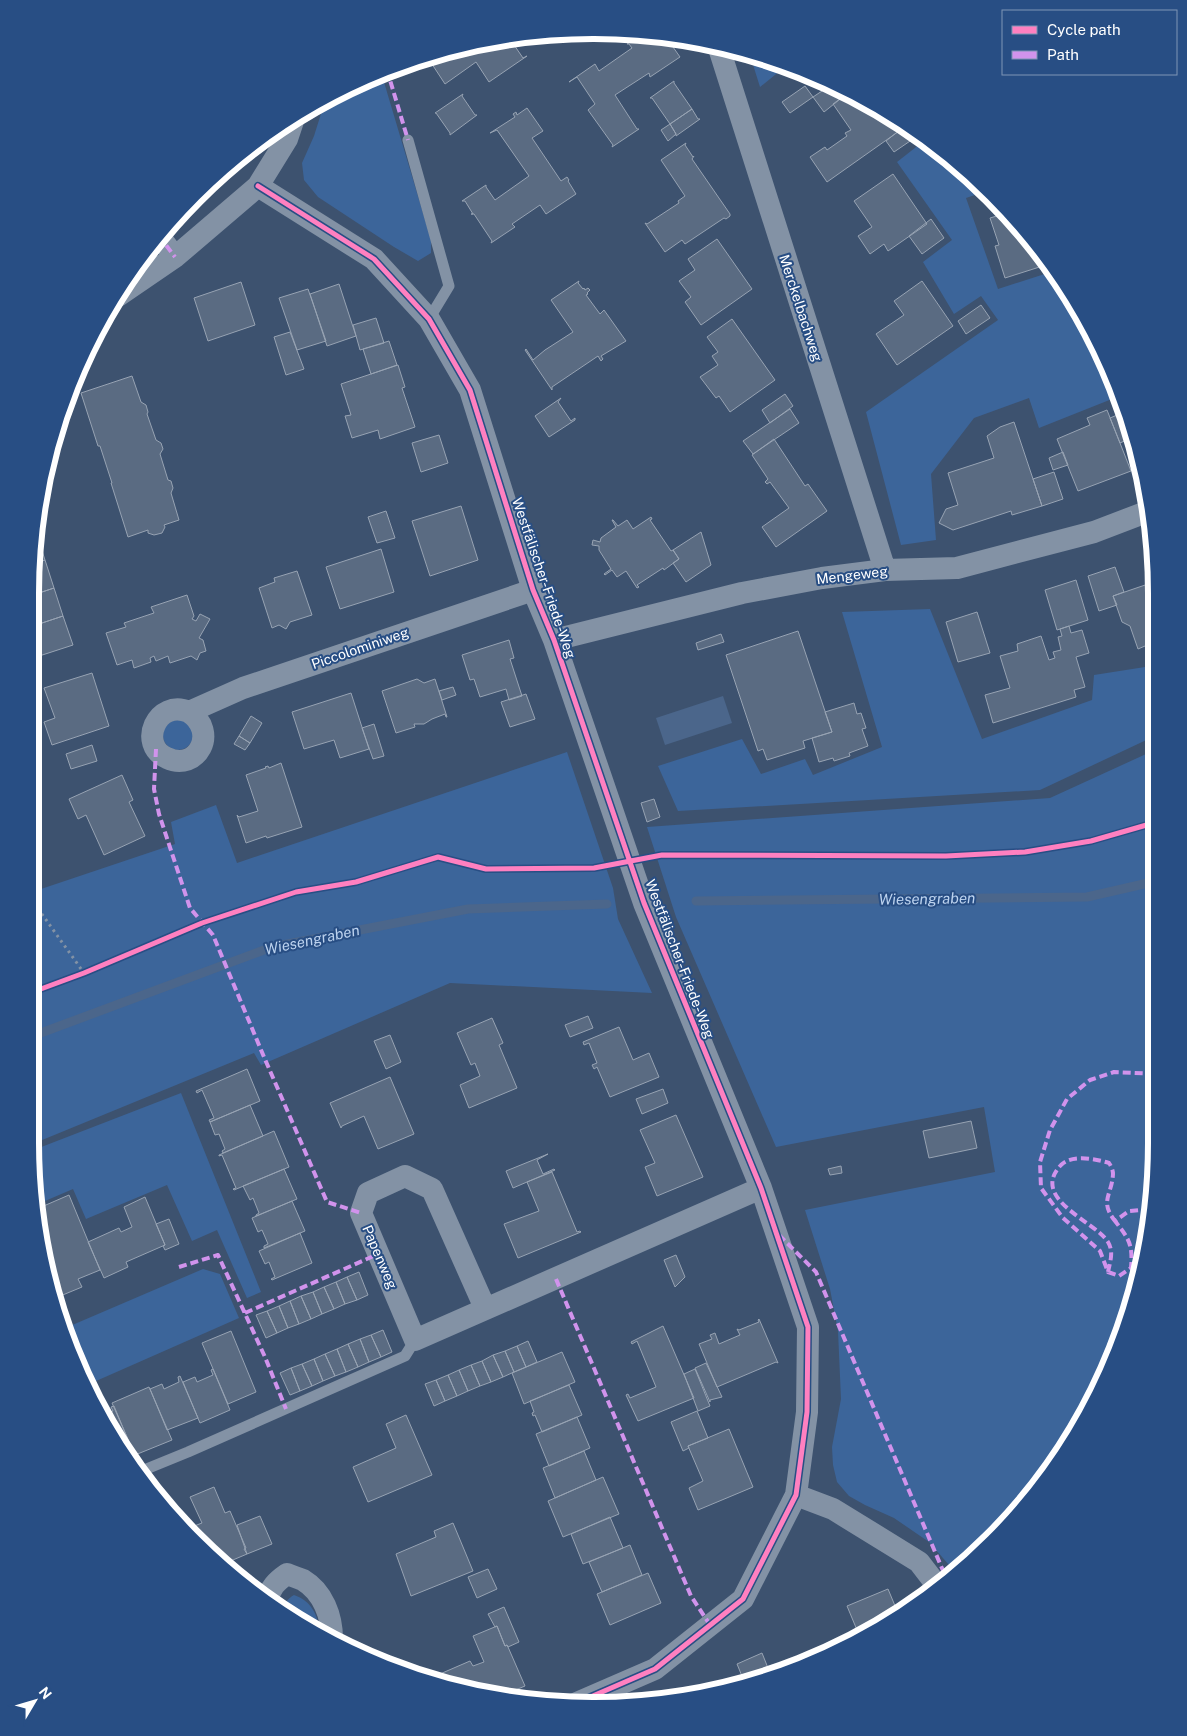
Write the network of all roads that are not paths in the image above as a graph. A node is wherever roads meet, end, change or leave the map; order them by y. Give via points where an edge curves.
1 (721, 54) edge
2 (290, 129) edge
3 (408, 140) dead end
4 (258, 186) junction
5 (164, 243) edge
6 (175, 257) junction
7 (130, 287) edge
8 (429, 319) junction
9 (1143, 513) edge
10 (885, 570) junction
11 (533, 590) junction
12 (554, 640) junction
13 (189, 712) dead end
14 (761, 1188) junction
15 (485, 1308) junction
16 (415, 1340) junction
17 (145, 1469) edge
18 (796, 1494) junction
19 (934, 1581) edge
20 (270, 1593) edge
21 (332, 1632) edge
22 (591, 1697) edge

1 - 10 street, Merckelbachweg
2 - 4 street
3 - 8 lane via 449,286
4 - 6 street
4 - 8 street, Westfälischer-Friede-Weg via 374,260
5 - 6 street
6 - 7 street
8 - 11 street, Westfälischer-Friede-Weg via 470,390
9 - 10 street, Mengeweg via 1094,532 956,568
10 - 12 street, Mengeweg via 742,593
11 - 12 street, Westfälischer-Friede-Weg
11 - 13 street, Piccolominiweg via 243,688
12 - 14 street, Westfälischer-Friede-Weg via 644,902
14 - 15 street
14 - 18 street, Westfälischer-Friede-Weg via 808,1327 807,1412
15 - 16 street
15 - 16 street, Papenweg via 432,1189 405,1176 368,1193 361,1212
16 - 17 lane via 405,1356
18 - 19 street via 833,1509 919,1562
18 - 22 street, Westfälischer-Friede-Weg via 743,1599 655,1669
20 - 21 street via 276,1582 287,1574 303,1580 325,1604

